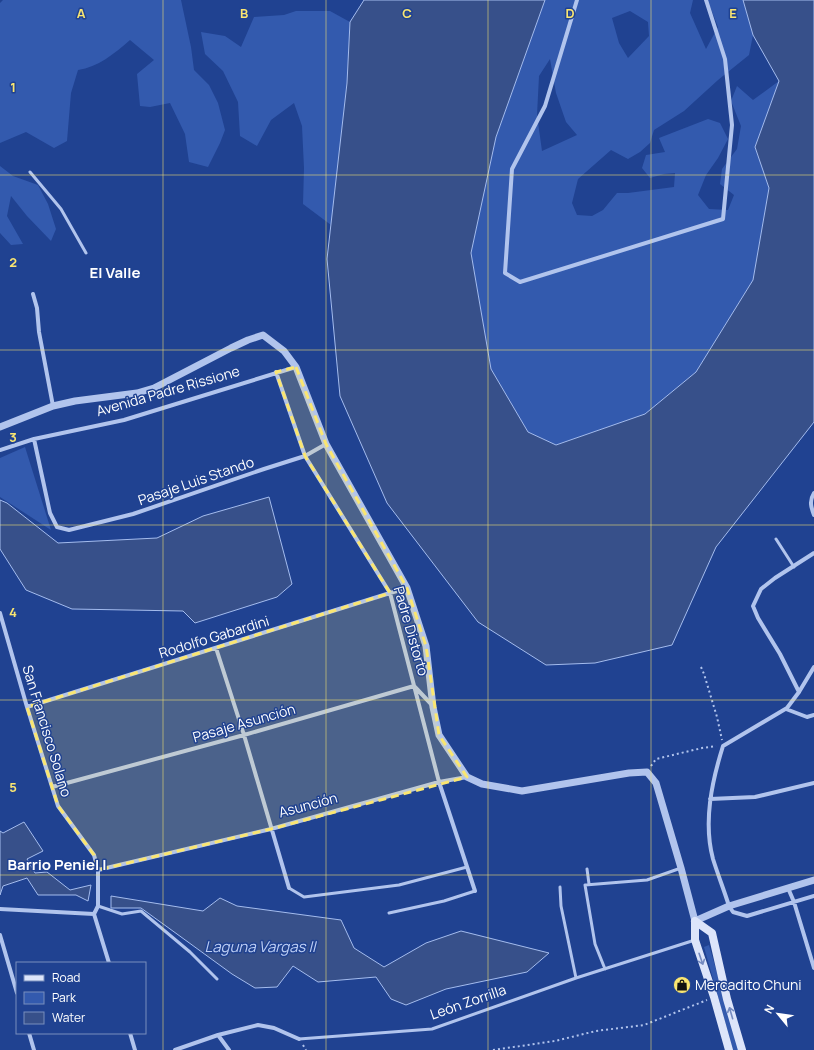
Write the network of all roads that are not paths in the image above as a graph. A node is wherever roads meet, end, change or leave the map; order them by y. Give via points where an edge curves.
1 (577, 0) edge
2 (706, 0) edge
3 (30, 172) dead end
4 (86, 253) dead end
5 (33, 294) dead end
6 (284, 351) joint
7 (296, 367) junction
8 (276, 372) junction
9 (53, 406) junction
10 (0, 427) edge
11 (34, 439) junction
12 (326, 444) junction
13 (0, 450) edge
14 (305, 456) junction
15 (814, 493) edge
16 (814, 515) edge
17 (776, 539) dead end
18 (814, 553) edge
19 (794, 566) junction
20 (407, 588) junction
21 (390, 593) junction
22 (0, 613) edge
23 (216, 648) junction
24 (814, 667) edge
25 (414, 686) junction
26 (799, 692) junction
27 (27, 706) junction
28 (433, 707) junction
29 (786, 709) junction
30 (814, 715) edge
31 (244, 735) junction
32 (467, 777) junction
33 (439, 782) junction
34 (814, 783) edge
35 (52, 787) junction
36 (710, 799) junction
37 (271, 829) junction
38 (467, 867) junction
39 (681, 868) junction
40 (587, 869) dead end
41 (98, 870) junction
42 (814, 880) edge
43 (589, 884) junction
44 (560, 887) dead end
45 (289, 888) joint
46 (788, 888) junction
47 (474, 891) joint
48 (814, 896) edge
49 (794, 902) junction
50 (98, 906) junction
51 (729, 906) junction
52 (0, 909) edge
53 (389, 913) dead end
54 (94, 914) junction
55 (696, 921) junction
56 (0, 935) edge
57 (695, 940) junction
58 (109, 962) edge
59 (814, 968) edge
60 (605, 969) junction
61 (576, 978) junction
62 (216, 979) dead end
63 (16, 990) edge
64 (29, 1034) edge
65 (130, 1034) edge
66 (218, 1035) junction
67 (299, 1039) joint
68 (34, 1050) edge
69 (135, 1050) edge
70 (175, 1050) edge
71 (228, 1050) edge
72 (729, 1050) edge
73 (742, 1050) edge

1 - 2 street via 545,106 512,169 505,273 520,282 723,219 732,125 725,59
3 - 4 lane via 61,209
5 - 9 street
6 - 7 street, Padre Distorto
6 - 9 street, Avenida Padre Rissione via 263,335 231,348 154,388
7 - 8 street, Avenida Padre Rissione
7 - 12 street, Padre Distorto
8 - 11 street, Avenida Padre Rissione via 124,420
8 - 14 street, Padre Distorto
9 - 10 street, Avenida Padre Rissione
11 - 13 street, Avenida Padre Rissione
11 - 14 street, Pasaje Luis Stando via 50,513 57,527 69,530 133,514
12 - 14 street, Pasaje Luis Stando
12 - 20 street, Padre Distorto
14 - 21 street, Padre Distorto
15 - 16 street via 810,506
17 - 19 lane
18 - 19 street
19 - 26 street via 761,589 754,606 758,618
20 - 21 street, Rodolfo Gabardini
20 - 28 street, Padre Distorto via 426,646
21 - 23 street, Rodolfo Gabardini
21 - 25 street, Padre Distorto
22 - 27 street, San Francisco Solano
23 - 27 street, Rodolfo Gabardini
23 - 31 street
24 - 26 street
25 - 28 street
25 - 31 street, Pasaje Asunción
25 - 33 street, Padre Distorto
26 - 29 street
27 - 35 street, San Francisco Solano
28 - 32 street, Padre Distorto via 439,735
29 - 30 street via 807,717
29 - 36 street via 723,746
31 - 35 street, Pasaje Asunción
31 - 37 street
32 - 33 street, Asunción
32 - 39 street via 482,784 522,791 629,772 647,772 656,783
33 - 37 street, Asunción
33 - 38 street, Padre Distorto
34 - 36 street via 755,797
35 - 41 street, San Francisco Solano via 58,806 94,855
36 - 51 street via 709,828 713,858
37 - 41 street, Asunción
37 - 45 street
38 - 45 lane via 399,885 304,897
38 - 47 street, Padre Distorto
39 - 43 lane via 647,880
39 - 55 street
40 - 43 lane
41 - 50 street
42 - 46 street
43 - 60 lane via 585,885 595,944
44 - 61 lane via 561,906
46 - 49 street
46 - 51 street
47 - 53 lane
48 - 49 street
49 - 51 street via 747,916 733,912
49 - 59 street
50 - 54 street
50 - 62 lane via 122,914 141,911 190,952
51 - 55 street
52 - 54 street
54 - 58 street
55 - 57 main road
73 -> 55 main road via 712,933
56 - 63 street
57 - 60 lane, León Zorrilla
57 -> 72 main road
60 - 61 lane, León Zorrilla
61 - 67 lane, León Zorrilla via 432,1029
64 - 68 street
65 - 69 street
66 - 67 street, León Zorrilla via 258,1026 274,1028
66 - 70 street, León Zorrilla
66 - 71 street

